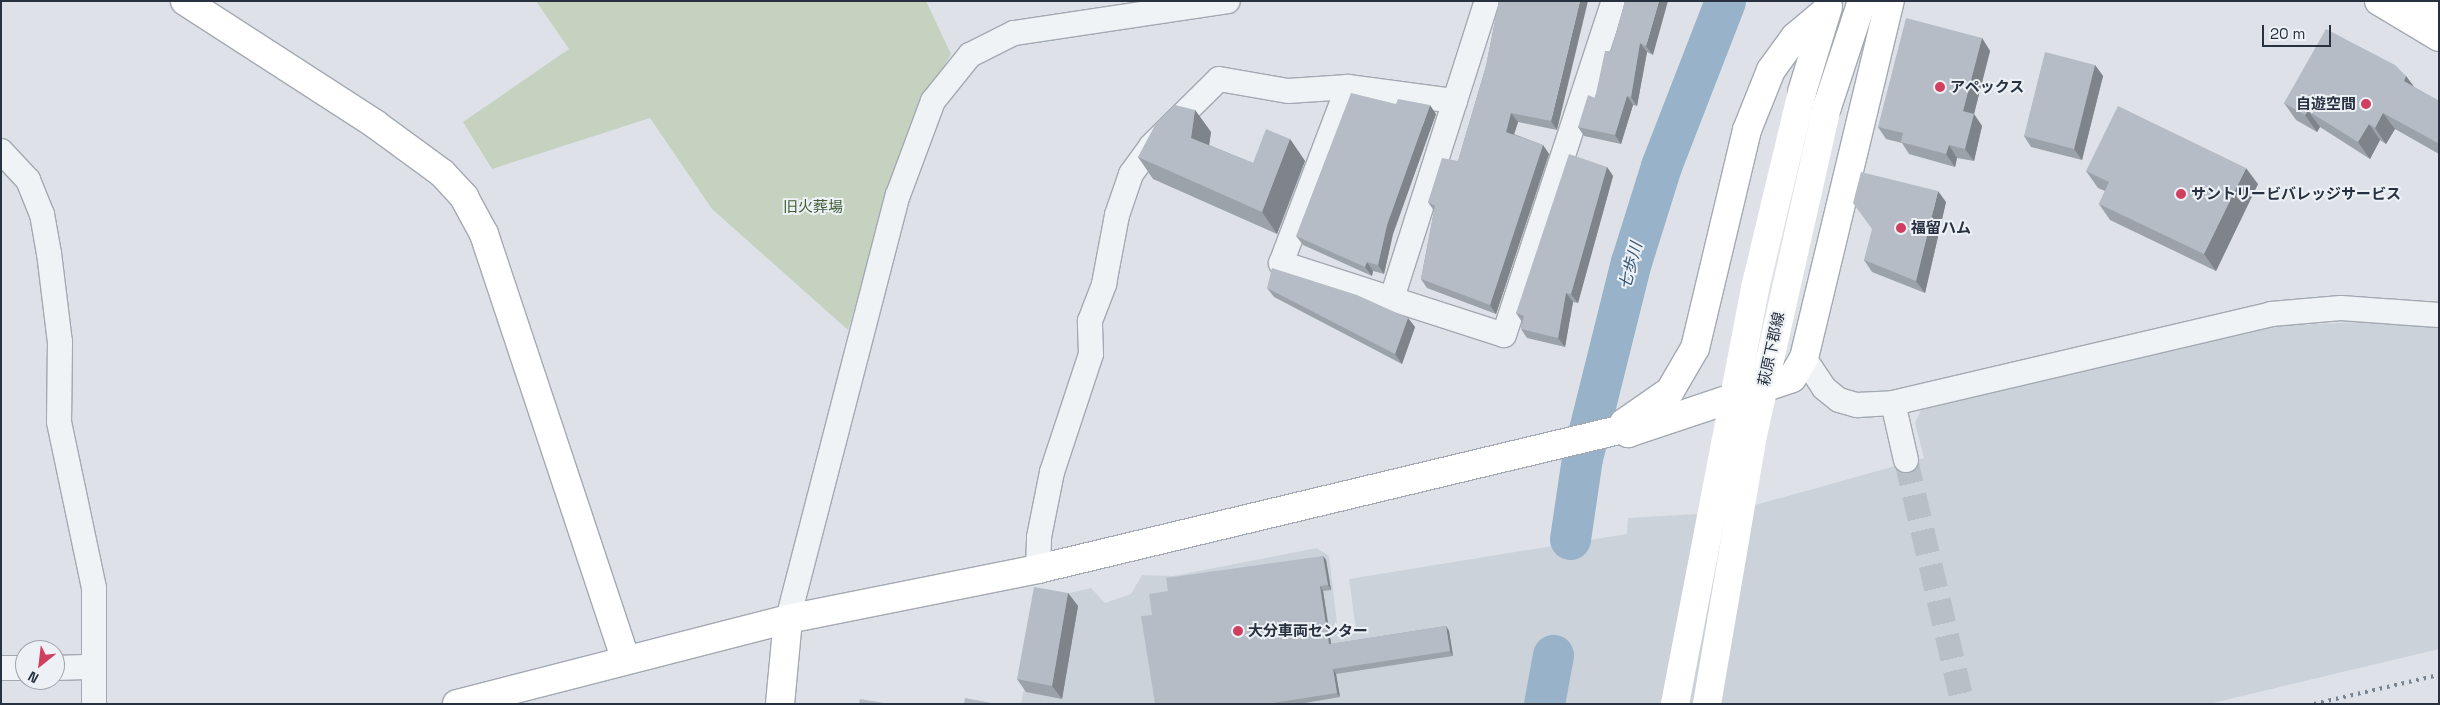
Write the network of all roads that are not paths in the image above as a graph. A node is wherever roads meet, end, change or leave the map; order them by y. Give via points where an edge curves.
1 (185, 1) edge
2 (1228, 1) edge
3 (1486, 1) edge
4 (1614, 1) edge
5 (1862, 1) edge
6 (1890, 1) edge
7 (2420, 1) edge
8 (1202, 3) edge
9 (2384, 3) edge
10 (1828, 6) edge
11 (2439, 13) edge
12 (2439, 37) edge
13 (1348, 87) junction
14 (1454, 102) junction
15 (1, 150) edge
16 (1392, 298) junction
17 (2439, 315) edge
18 (1804, 358) junction
19 (1893, 403) junction
20 (1627, 428) junction
21 (1906, 460) tunnel mouth
22 (1038, 569) junction
23 (788, 619) junction
24 (625, 659) junction
25 (92, 667) junction
26 (1, 668) edge
27 (15, 668) edge
28 (65, 668) edge
29 (94, 704) edge
30 (457, 704) edge
31 (780, 704) edge
32 (1675, 704) edge
33 (1707, 704) edge

1 - 24 street via 375,124 442,172 464,197 484,234
2 - 8 street
3 - 14 street
4 - 16 street via 1504,335
5 - 33 street, 萩原下郡線, bridge via 1827,107 1753,435 1733,573
6 - 18 street
7 - 11 street
8 - 23 street via 1014,32 970,54 933,100 898,195
9 - 12 street
10 - 20 street via 1794,37 1768,78 1748,130 1695,348 1670,391 1624,423
10 - 32 street, 萩原下郡線, bridge via 1802,92 1755,288
13 - 14 street
13 - 16 street via 1280,263
13 - 22 street via 1288,91 1219,78 1151,146 1131,174 1117,215 1104,284 1090,320 1092,354 1052,472 1039,537
14 - 16 street
15 - 25 street via 28,180 42,214 49,253 60,342 59,422 94,588
17 - 19 street via 2341,308 2271,314
18 - 19 street via 1824,388 1839,400 1857,405
18 - 20 street via 1792,378 1628,433
19 - 21 street
20 - 22 street
22 - 23 street
23 - 24 street
23 - 31 street
24 - 30 street
25 - 28 street
25 - 29 street
26 - 27 street

